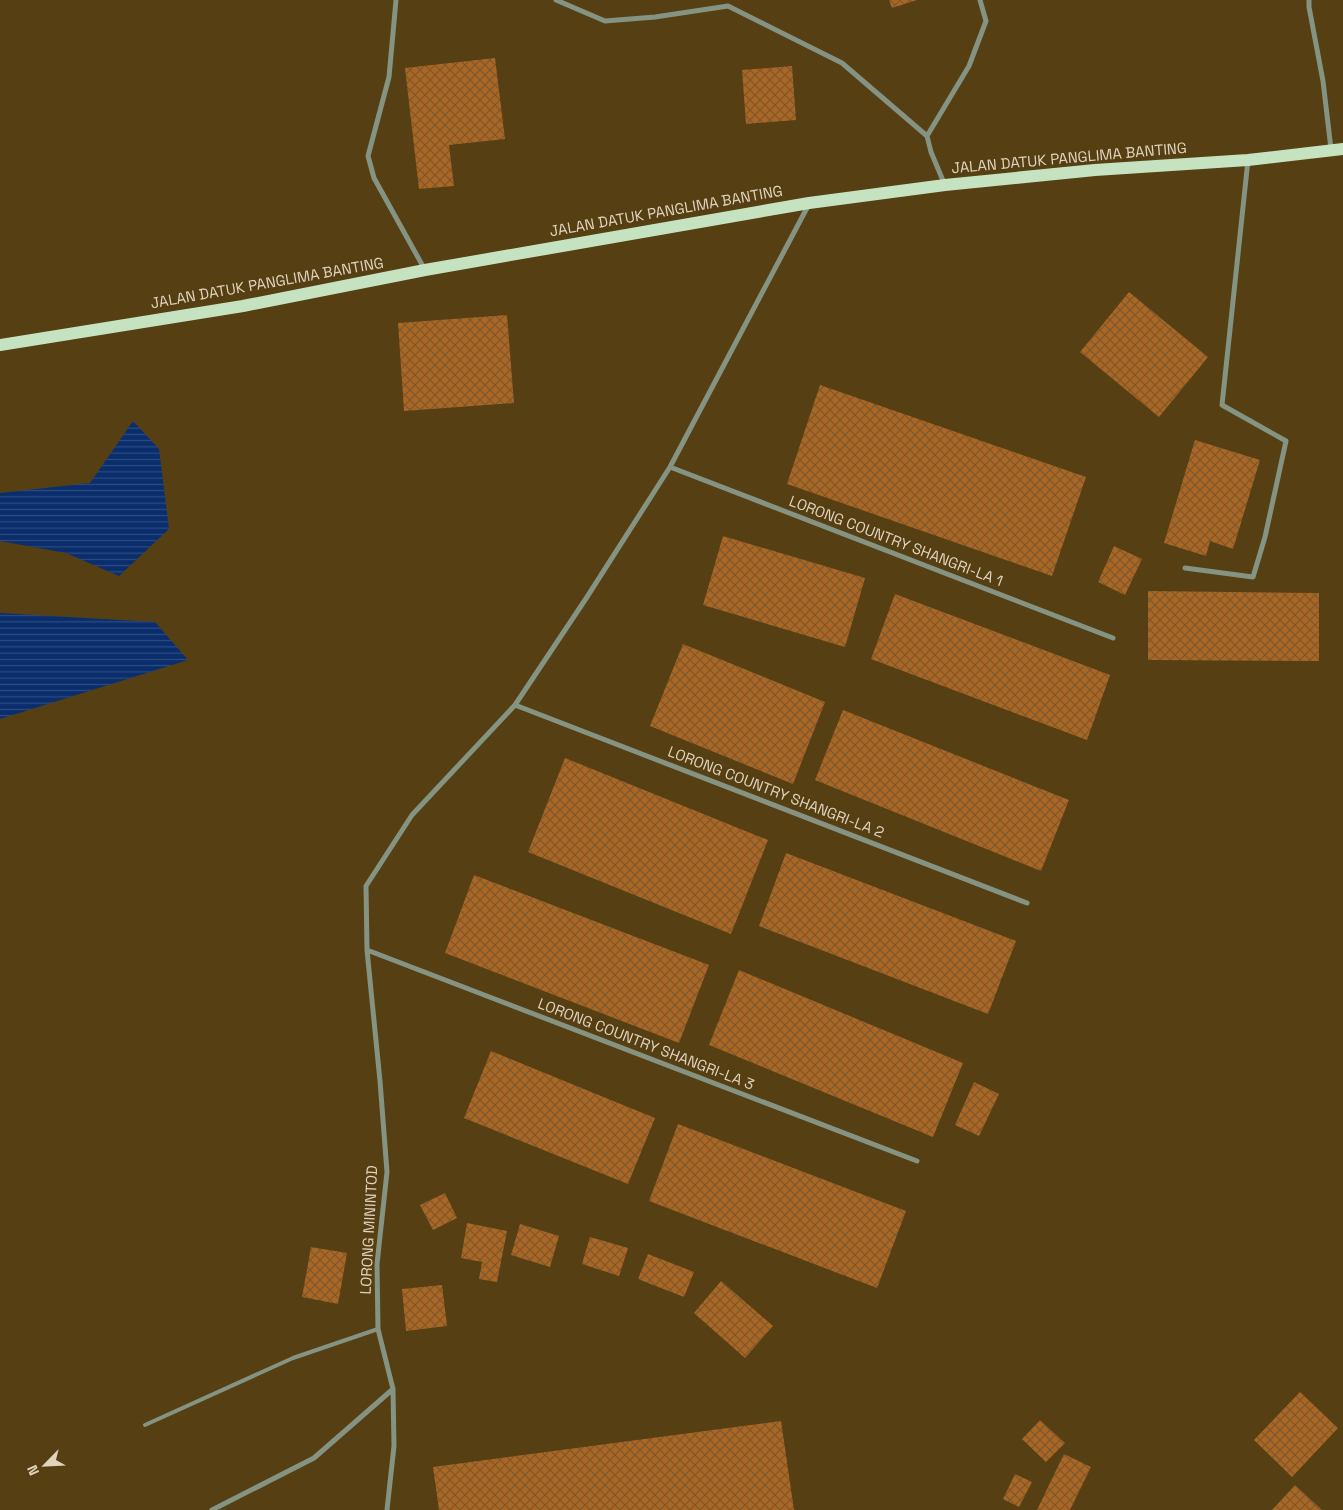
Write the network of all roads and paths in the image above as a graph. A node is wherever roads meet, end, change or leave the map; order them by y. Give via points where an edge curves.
1 (396, 0) edge
2 (556, 0) edge
3 (980, 0) edge
4 (1309, 0) edge
5 (927, 136) junction
6 (1337, 149) edge
7 (1248, 160) junction
8 (945, 185) junction
9 (809, 203) junction
10 (425, 270) junction
11 (0, 345) edge
12 (670, 467) junction
13 (1185, 568) dead end
14 (1113, 638) dead end
15 (515, 704) junction
16 (1027, 904) dead end
17 (367, 950) junction
18 (916, 1161) dead end
19 (378, 1329) junction
20 (393, 1389) junction
21 (145, 1425) dead end
22 (212, 1510) edge
23 (387, 1510) edge

1 - 10 street via 389,77 368,156 374,178
2 - 5 street via 606,21 728,6 842,63
3 - 5 street via 986,21 969,66
4 - 6 street
5 - 8 street
6 - 7 main road, JALAN DATUK PANGLIMA BANTING
7 - 8 main road, JALAN DATUK PANGLIMA BANTING via 1095,170
7 - 13 street via 1222,406 1286,441 1253,577
8 - 9 main road, JALAN DATUK PANGLIMA BANTING
9 - 10 main road, JALAN DATUK PANGLIMA BANTING
9 - 12 street, LORONG MININTOD
10 - 11 main road, JALAN DATUK PANGLIMA BANTING via 243,306
12 - 14 street, LORONG COUNTRY SHANGRI-LA 1
12 - 15 street, LORONG MININTOD
15 - 16 street, LORONG COUNTRY SHANGRI-LA 2
15 - 17 street, LORONG MININTOD via 412,815 366,886
17 - 18 street, LORONG COUNTRY SHANGRI-LA 3
17 - 19 street, LORONG MININTOD via 387,1172 377,1264
19 - 20 street, LORONG MININTOD
19 - 21 lane via 293,1358
20 - 22 street via 314,1458
20 - 23 street, LORONG MININTOD via 394,1446

